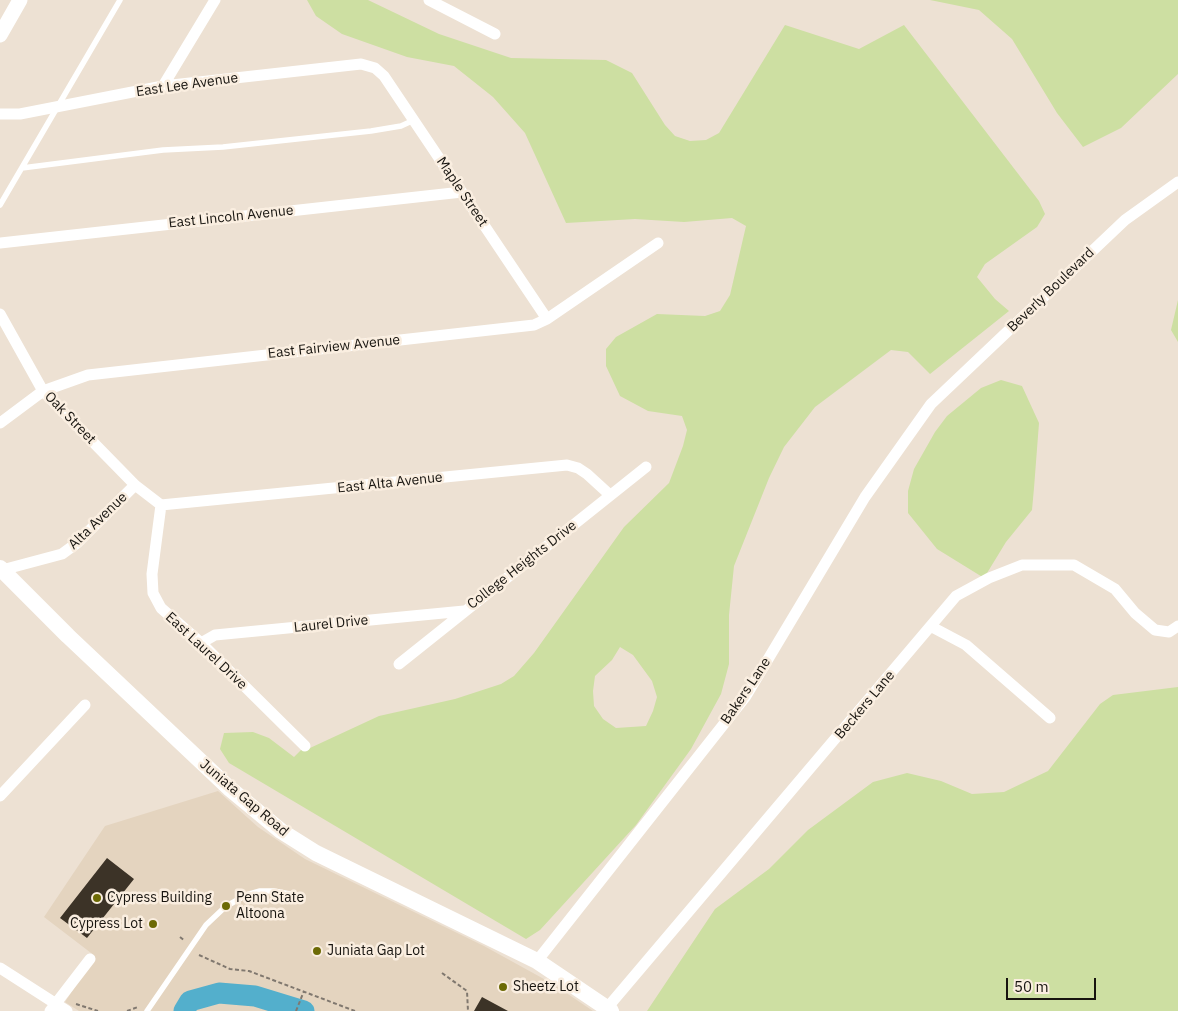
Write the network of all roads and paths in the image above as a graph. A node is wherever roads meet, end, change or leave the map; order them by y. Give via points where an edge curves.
1 (20, 0) edge
2 (120, 0) edge
3 (215, 0) edge
4 (429, 0) edge
5 (0, 33) edge
6 (495, 34) dead end
7 (375, 68) joint
8 (163, 86) junction
9 (58, 106) junction
10 (0, 114) edge
11 (414, 120) junction
12 (22, 168) junction
13 (1178, 182) edge
14 (462, 192) junction
15 (0, 205) edge
16 (0, 243) edge
17 (658, 243) dead end
18 (0, 314) edge
19 (547, 319) junction
20 (43, 391) junction
21 (931, 404) joint
22 (0, 423) edge
23 (646, 467) dead end
24 (135, 485) junction
25 (610, 496) junction
26 (161, 505) junction
27 (1, 569) edge
28 (464, 611) junction
29 (1178, 626) edge
30 (932, 627) junction
31 (200, 643) junction
32 (399, 664) dead end
33 (85, 705) dead end
34 (1050, 718) dead end
35 (305, 746) dead end
36 (0, 794) edge
37 (290, 894) dead end
38 (129, 896) dead end
39 (136, 902) dead end
40 (180, 937) dead end
41 (185, 941) dead end
42 (199, 955) dead end
43 (90, 959) dead end
44 (537, 961) junction
45 (0, 968) edge
46 (442, 973) dead end
47 (304, 992) junction
48 (52, 1007) edge
49 (70, 1007) edge
50 (138, 1007) dead end
51 (609, 1010) edge
52 (98, 1011) edge
53 (127, 1011) edge
54 (147, 1011) edge
55 (296, 1011) edge
56 (355, 1011) edge
57 (468, 1011) edge

1 - 5 street
2 - 9 lane
3 - 8 street
4 - 6 street
7 - 8 street, East Lee Avenue via 361,64
7 - 11 street, Maple Street
8 - 9 street, East Lee Avenue
9 - 10 street, East Lee Avenue via 20,114
9 - 12 lane
11 - 12 lane via 401,126 372,131 163,150
11 - 14 street, Maple Street
12 - 15 lane
13 - 21 street, Beverly Boulevard via 1125,220
14 - 16 street, East Lincoln Avenue
14 - 19 street, Maple Street
17 - 19 street, East Fairview Avenue
18 - 20 street, Oak Street
19 - 20 street, East Fairview Avenue via 519,327 112,370
20 - 22 street, East Fairview Avenue
20 - 24 street, Oak Street
21 - 44 street, Bakers Lane via 865,497 746,696
23 - 25 street, College Heights Drive
24 - 26 street, Oak Street
24 - 27 street, Alta Avenue via 62,554
25 - 26 street, East Alta Avenue via 587,474 567,465
25 - 28 street, College Heights Drive
26 - 31 street, East Laurel Drive via 152,574 153,593 161,608
27 - 44 main road, Juniata Gap Road via 229,788 281,831 316,854
28 - 31 street, Laurel Drive via 215,635
28 - 32 street, College Heights Drive
29 - 30 street, Beckers Lane via 1170,632 1154,630 1115,589 1094,575 1074,565 1048,563 1022,565 956,596
30 - 34 street via 966,645
30 - 51 street, Beckers Lane
31 - 35 street, East Laurel Drive
33 - 36 street
37 - 54 lane via 260,891 225,907 206,925
38 - 39 path
40 - 41 path
42 - 47 path via 230,969 249,971
43 - 48 street
44 - 51 main road, Juniata Gap Road
45 - 48 street
46 - 57 path via 467,992
47 - 55 path
47 - 56 path
48 - 49 street
49 - 52 path
50 - 53 path

